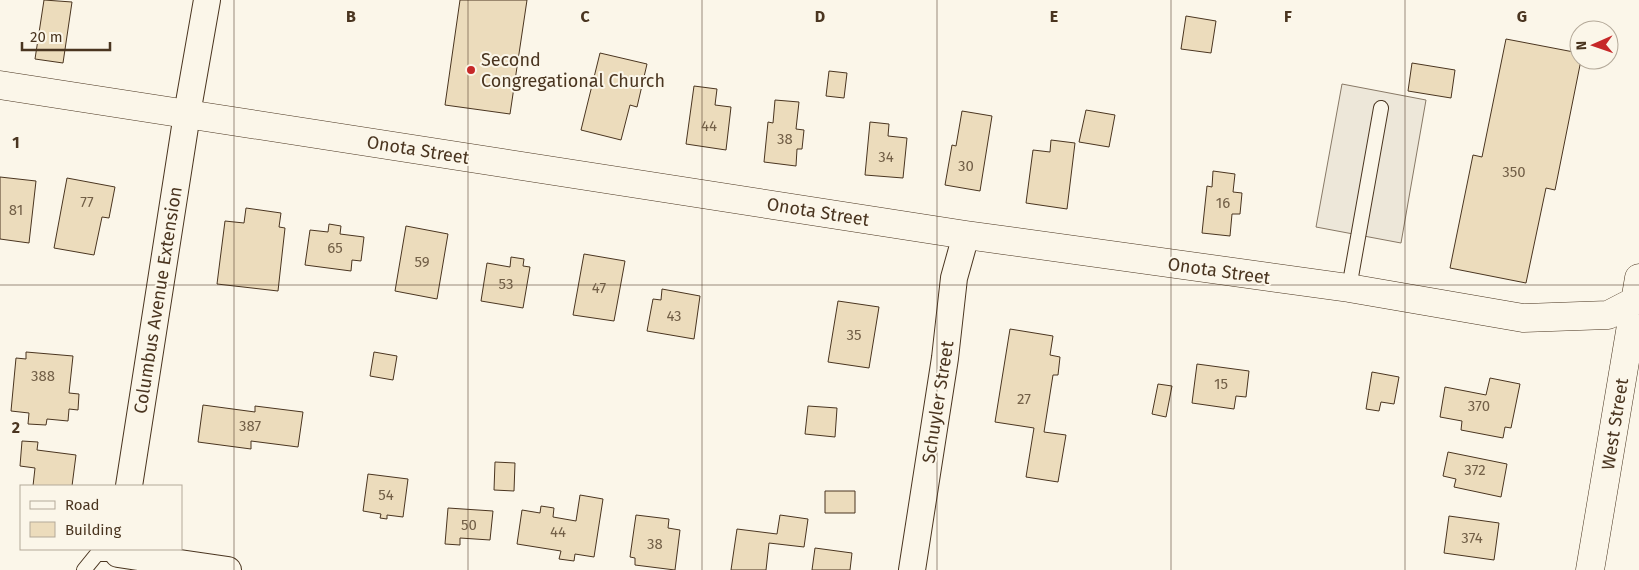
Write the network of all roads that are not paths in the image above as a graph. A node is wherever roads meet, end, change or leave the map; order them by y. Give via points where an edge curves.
1 (207, 0) edge
2 (0, 85) edge
3 (1381, 108) dead end
4 (187, 114) junction
5 (966, 235) junction
6 (1349, 288) junction
7 (1638, 294) edge
8 (129, 485) edge
9 (117, 558) edge
10 (84, 570) edge
11 (228, 570) edge
12 (912, 570) edge
13 (1590, 570) edge

1 - 4 street, Columbus Avenue Extension
2 - 4 street, Onota Street
3 - 6 lane
4 - 5 street, Onota Street
4 - 8 street, Columbus Avenue Extension
5 - 6 street, Onota Street
5 - 12 street, Schuyler Street via 954,278 946,358
6 - 7 street, Onota Street via 1523,318 1608,315
7 - 13 street, West Street
9 - 10 lane via 97,554
9 - 11 street

